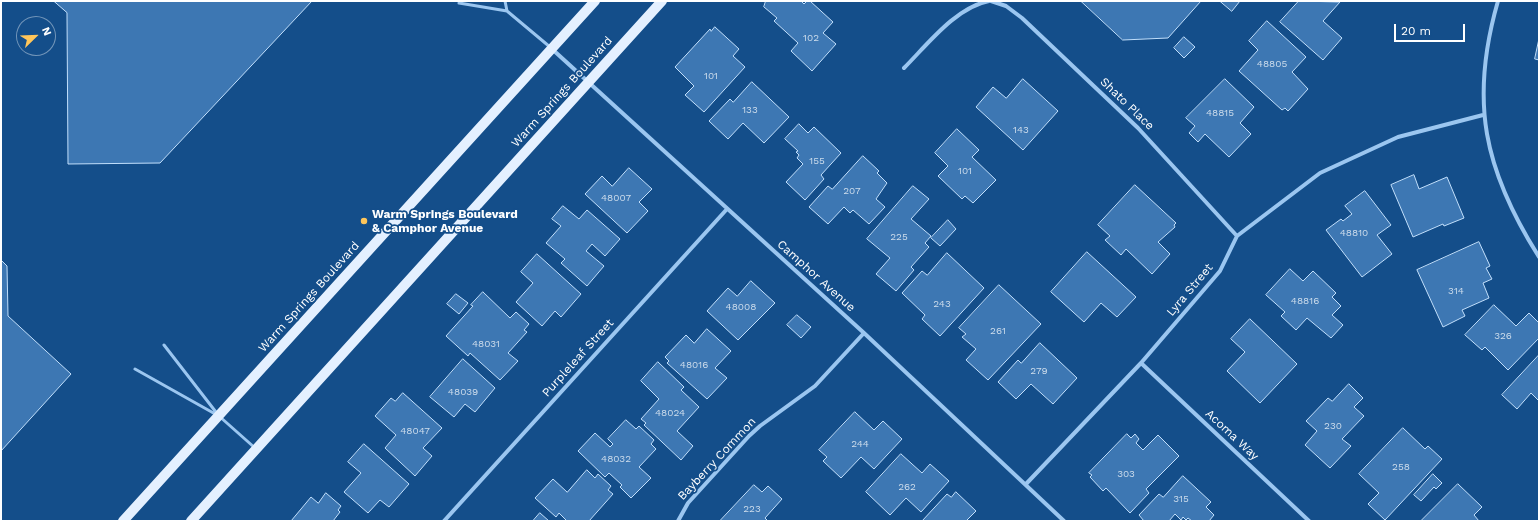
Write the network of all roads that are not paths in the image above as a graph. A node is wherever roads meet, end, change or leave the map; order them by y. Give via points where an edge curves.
1 (506, 1) edge
2 (595, 1) edge
3 (662, 1) edge
4 (990, 1) edge
5 (1498, 1) edge
6 (459, 3) dead end
7 (507, 11) junction
8 (552, 49) junction
9 (904, 68) dead end
10 (588, 81) junction
11 (1483, 115) junction
12 (726, 209) junction
13 (1237, 236) junction
14 (1539, 257) edge
15 (864, 333) junction
16 (164, 346) dead end
17 (1141, 363) junction
18 (135, 369) dead end
19 (219, 416) junction
20 (256, 449) junction
21 (1026, 484) junction
22 (123, 521) edge
23 (191, 521) edge
24 (444, 521) edge
25 (678, 521) edge
26 (1064, 521) edge
27 (1308, 521) edge

1 - 7 lane
2 - 8 main road, Warm Springs Boulevard
3 - 10 main road, Warm Springs Boulevard
4 - 9 street, Shato Place via 978,3 958,15
4 - 13 street, Shato Place via 1006,6 1022,18 1138,128
5 - 11 street via 1485,59
6 - 7 lane
7 - 8 lane
8 - 10 street, Camphor Avenue
8 - 19 main road, Warm Springs Boulevard
10 - 12 street, Camphor Avenue
10 - 20 main road, Warm Springs Boulevard
11 - 13 street, Lyra Street via 1398,137 1320,173
11 - 14 street via 1489,147 1502,187 1519,226
12 - 15 street, Camphor Avenue
12 - 24 street, Purpleleaf Street
13 - 17 street, Lyra Street via 1220,271
15 - 21 street, Camphor Avenue
15 - 25 street, Bayberry Common via 815,386 749,436 688,503
16 - 19 lane
17 - 21 street, Lyra Street
17 - 27 street, Acoma Way
18 - 19 lane
19 - 20 lane
19 - 22 main road, Warm Springs Boulevard
20 - 23 main road, Warm Springs Boulevard
21 - 26 street, Camphor Avenue

